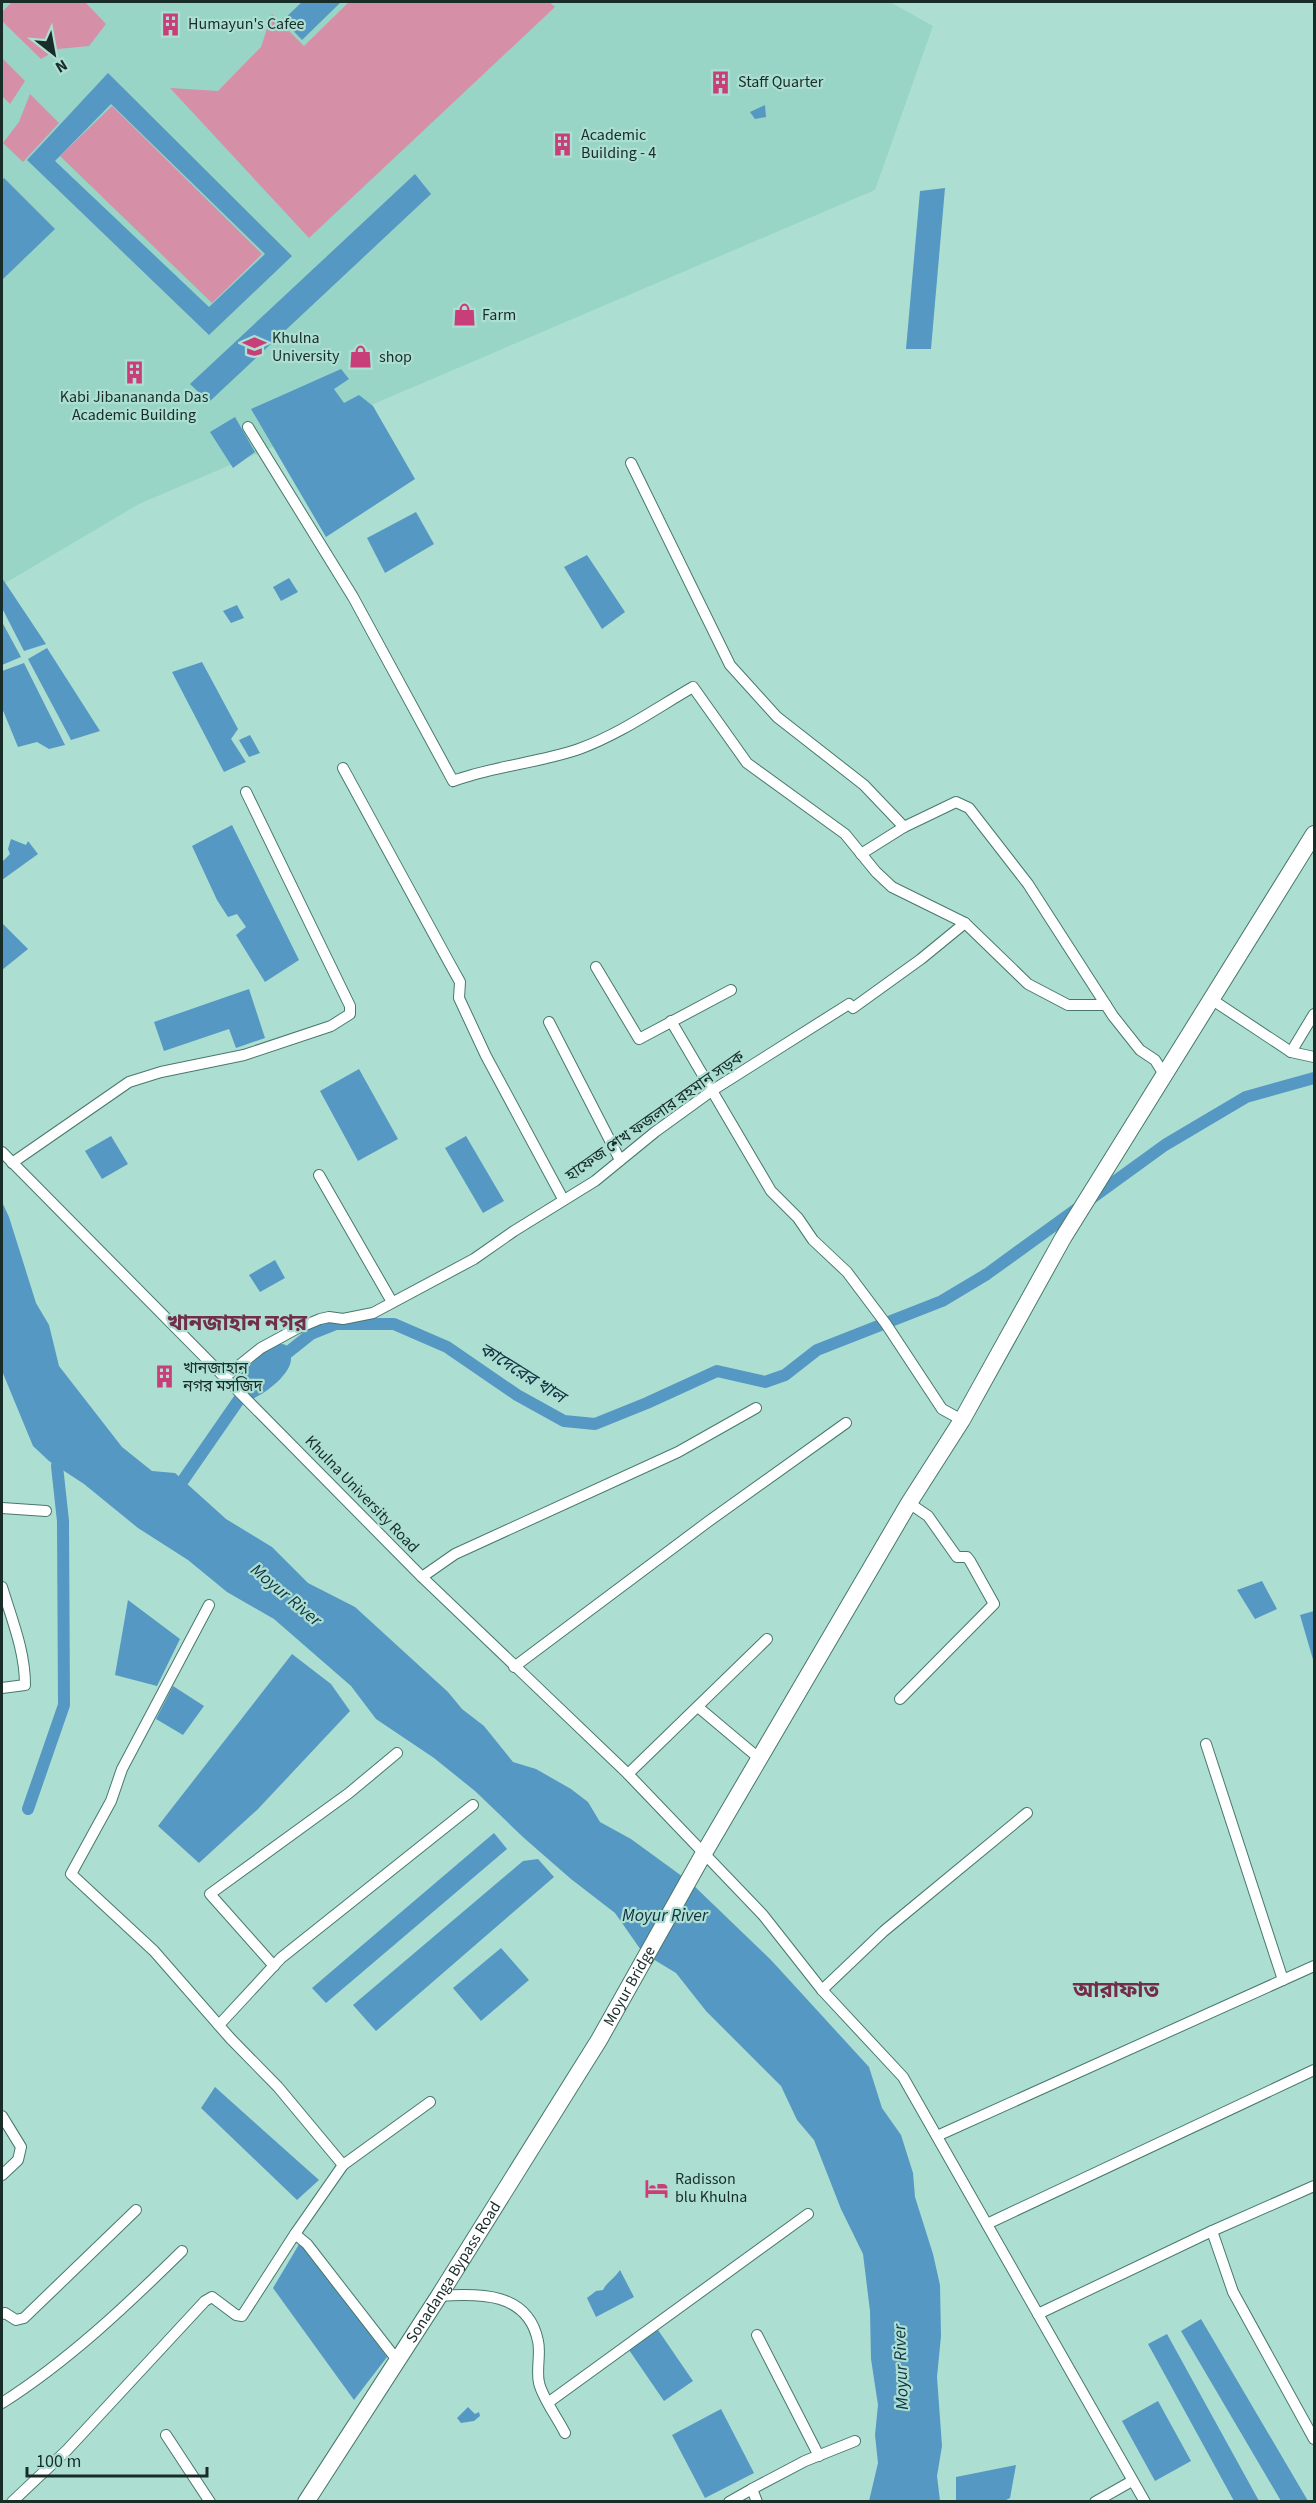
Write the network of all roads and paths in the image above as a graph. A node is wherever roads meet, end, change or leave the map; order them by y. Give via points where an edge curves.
1 (248, 427) dead end
2 (631, 463) dead end
3 (342, 768) dead end
4 (246, 792) dead end
5 (904, 827) junction
6 (1314, 834) edge
7 (861, 854) junction
8 (965, 923) junction
9 (596, 967) dead end
10 (730, 990) dead end
11 (1211, 999) junction
12 (1106, 1005) junction
13 (1314, 1014) edge
14 (549, 1022) dead end
15 (671, 1022) junction
16 (1291, 1052) junction
17 (1314, 1057) edge
18 (1165, 1076) junction
19 (713, 1090) junction
20 (2, 1152) edge
21 (620, 1160) junction
22 (12, 1163) junction
23 (319, 1175) dead end
24 (563, 1199) junction
25 (392, 1302) junction
26 (226, 1376) junction
27 (756, 1408) dead end
28 (962, 1420) junction
29 (846, 1423) dead end
30 (909, 1503) junction
31 (2, 1509) edge
32 (46, 1511) dead end
33 (422, 1577) junction
34 (2, 1587) edge
35 (209, 1605) dead end
36 (767, 1639) dead end
37 (514, 1667) junction
38 (2, 1688) edge
39 (900, 1699) dead end
40 (698, 1707) junction
41 (1206, 1744) dead end
42 (397, 1754) dead end
43 (760, 1760) junction
44 (628, 1774) junction
45 (473, 1805) dead end
46 (1027, 1813) dead end
47 (704, 1853) junction
48 (273, 1966) junction
49 (1314, 1966) edge
50 (1282, 1980) junction
51 (822, 1990) junction
52 (219, 2025) junction
53 (599, 2040) joint
54 (1314, 2070) edge
55 (430, 2102) dead end
56 (2, 2116) edge
57 (937, 2136) junction
58 (343, 2165) junction
59 (2, 2175) edge
60 (1314, 2186) edge
61 (136, 2210) dead end
62 (808, 2214) dead end
63 (987, 2224) junction
64 (1212, 2231) junction
65 (295, 2234) junction
66 (182, 2251) dead end
67 (439, 2296) junction
68 (2, 2314) edge
69 (1038, 2314) junction
70 (757, 2336) dead end
71 (397, 2360) junction
72 (549, 2402) junction
73 (2, 2403) edge
74 (565, 2433) dead end
75 (166, 2435) dead end
76 (1314, 2439) edge
77 (855, 2441) dead end
78 (819, 2456) junction
79 (1132, 2481) junction
80 (752, 2489) junction
81 (12, 2502) edge
82 (210, 2502) edge
83 (306, 2502) edge
84 (729, 2502) edge
85 (757, 2502) edge
86 (1095, 2502) edge
87 (1145, 2502) edge

1 - 7 street via 353,597 453,781 576,750 607,738 693,687 747,763 845,834
2 - 5 street via 730,665 777,717 864,785
3 - 24 street via 460,982 459,998 486,1056
4 - 22 street via 350,1006 350,1014 331,1026 244,1055 129,1082
5 - 7 street
5 - 12 street via 956,802 969,808 1028,885
6 - 11 main road, Moyur Bridge
7 - 8 street via 892,887
8 - 12 street via 1028,984 1068,1005
8 - 19 street, হাফেজ শেখ ফজলার রহমান সড়ক via 853,1008 849,1004
9 - 15 street via 639,1039
10 - 15 street
11 - 16 street
11 - 18 main road, Moyur Bridge
12 - 18 street
13 - 16 street
14 - 21 street
15 - 19 street
16 - 17 street
18 - 28 main road, Moyur Bridge via 1063,1238
19 - 21 street, হাফেজ শেখ ফজলার রহমান সড়ক
19 - 28 street via 771,1191 813,1240 843,1267 942,1409
20 - 22 street, Khulna University Road
21 - 24 street, হাফেজ শেখ ফজলার রহমান সড়ক via 595,1181
22 - 26 street, Khulna University Road
23 - 25 street
24 - 25 street, হাফেজ শেখ ফজলার রহমান সড়ক via 474,1259
25 - 26 street, হাফেজ শেখ ফজলার রহমান সড়ক via 373,1313 343,1319 329,1317 296,1329 261,1348
26 - 33 street, Khulna University Road
27 - 33 street via 678,1452 455,1554
28 - 30 main road, Moyur Bridge
29 - 37 street
30 - 39 street via 928,1516 957,1557 967,1557 994,1604
30 - 43 main road, Moyur Bridge
31 - 32 street
33 - 37 street, Khulna University Road
34 - 38 street via 21,1644 26,1685
35 - 52 street via 71,1874 154,1951
36 - 40 street
37 - 44 street, Khulna University Road
40 - 43 street
40 - 44 street
41 - 50 street
42 - 48 street via 210,1894
43 - 47 main road, Moyur Bridge
44 - 47 street, Khulna University Road
45 - 48 street
46 - 51 street via 884,1931
47 - 51 street, Khulna University Road via 763,1915
47 - 53 main road, Moyur Bridge
48 - 52 street
49 - 50 street
50 - 57 street
51 - 57 street, Khulna University Road via 903,2077
52 - 58 street via 278,2087
53 - 67 main road, Sonadanga Bypass Road
54 - 63 street
55 - 58 street
56 - 59 street via 21,2147 18,2160
57 - 63 street, Khulna University Road
58 - 65 street
60 - 64 street
61 - 68 street via 24,2318 16,2320
62 - 72 street
63 - 69 street, Khulna University Road
64 - 69 street
64 - 76 street via 1233,2292
65 - 71 street via 307,2244
65 - 81 street via 242,2316 212,2297 205,2301 74,2442
66 - 73 street via 72,2352
67 - 71 main road, Sonadanga Bypass Road
67 - 72 street via 489,2296 522,2310 532,2322 538,2342 539,2383
69 - 79 street, Khulna University Road
70 - 78 street
71 - 83 main road, Sonadanga Bypass Road
72 - 74 street
75 - 82 street
77 - 78 street
78 - 80 street
79 - 86 street
79 - 87 street, Khulna University Road
80 - 84 street
80 - 85 street

